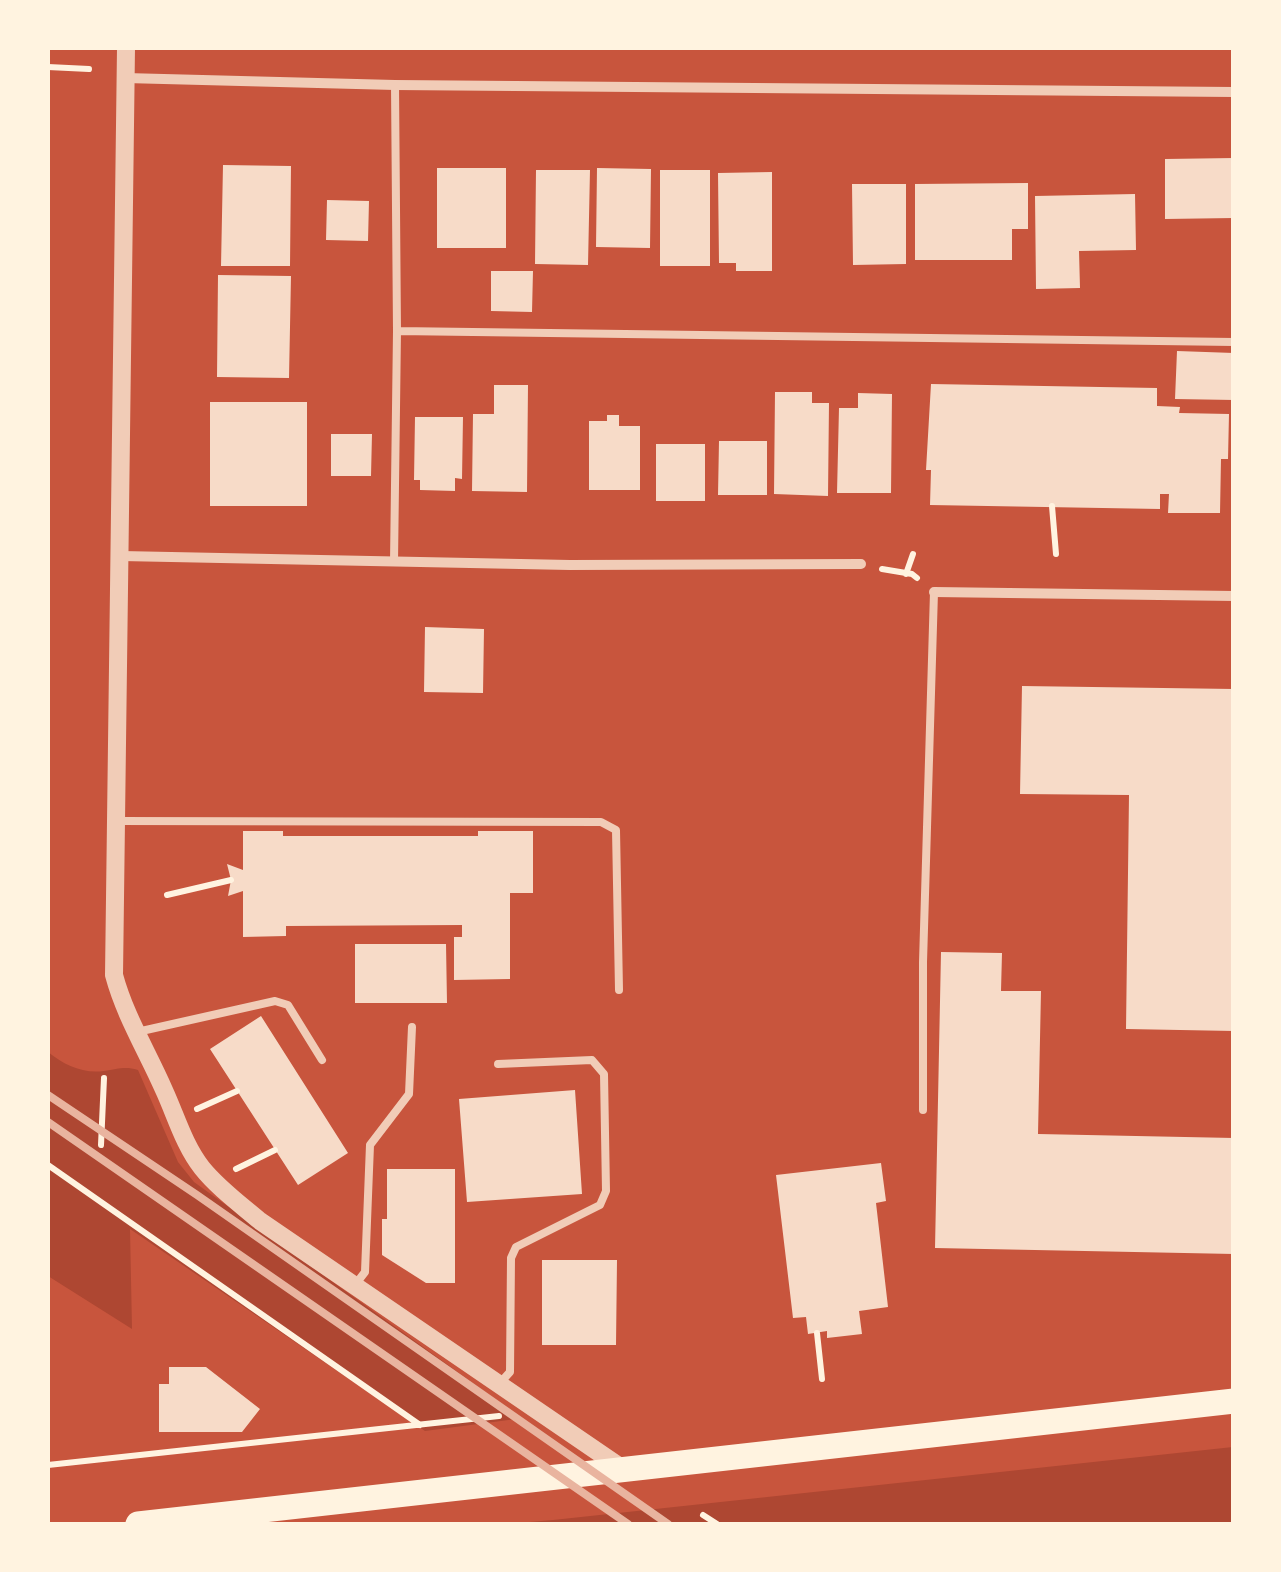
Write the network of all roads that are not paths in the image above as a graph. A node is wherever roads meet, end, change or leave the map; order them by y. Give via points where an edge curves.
1 (126, 48) edge
2 (125, 78) junction
3 (396, 85) junction
4 (1234, 92) edge
5 (397, 331) junction
6 (1234, 342) edge
7 (121, 556) junction
8 (394, 562) junction
9 (861, 564) road end
10 (934, 592) joint
11 (1234, 596) edge
12 (118, 821) junction
13 (619, 990) dead end
14 (412, 1027) dead end
15 (137, 1032) junction
16 (322, 1060) dead end
17 (498, 1064) dead end
18 (924, 1110) dead end
19 (355, 1285) junction
20 (498, 1384) junction
21 (1234, 1401) edge
22 (623, 1469) junction
23 (138, 1524) edge

1 - 2 street
2 - 3 street
2 - 7 street
3 - 4 street
3 - 5 lane
5 - 6 lane
5 - 8 lane
7 - 8 street
7 - 12 street
8 - 9 street
10 - 11 street
10 - 18 lane
12 - 13 lane via 601,822 616,830
12 - 15 street via 114,975
14 - 19 lane via 409,1094 370,1145 365,1272
15 - 16 lane via 275,1002 288,1005
15 - 19 street via 201,1167 260,1221
17 - 20 lane via 592,1060 604,1074 606,1191 600,1205 516,1247 510,1372
19 - 20 street
20 - 22 street
21 - 22 main road
22 - 23 main road

